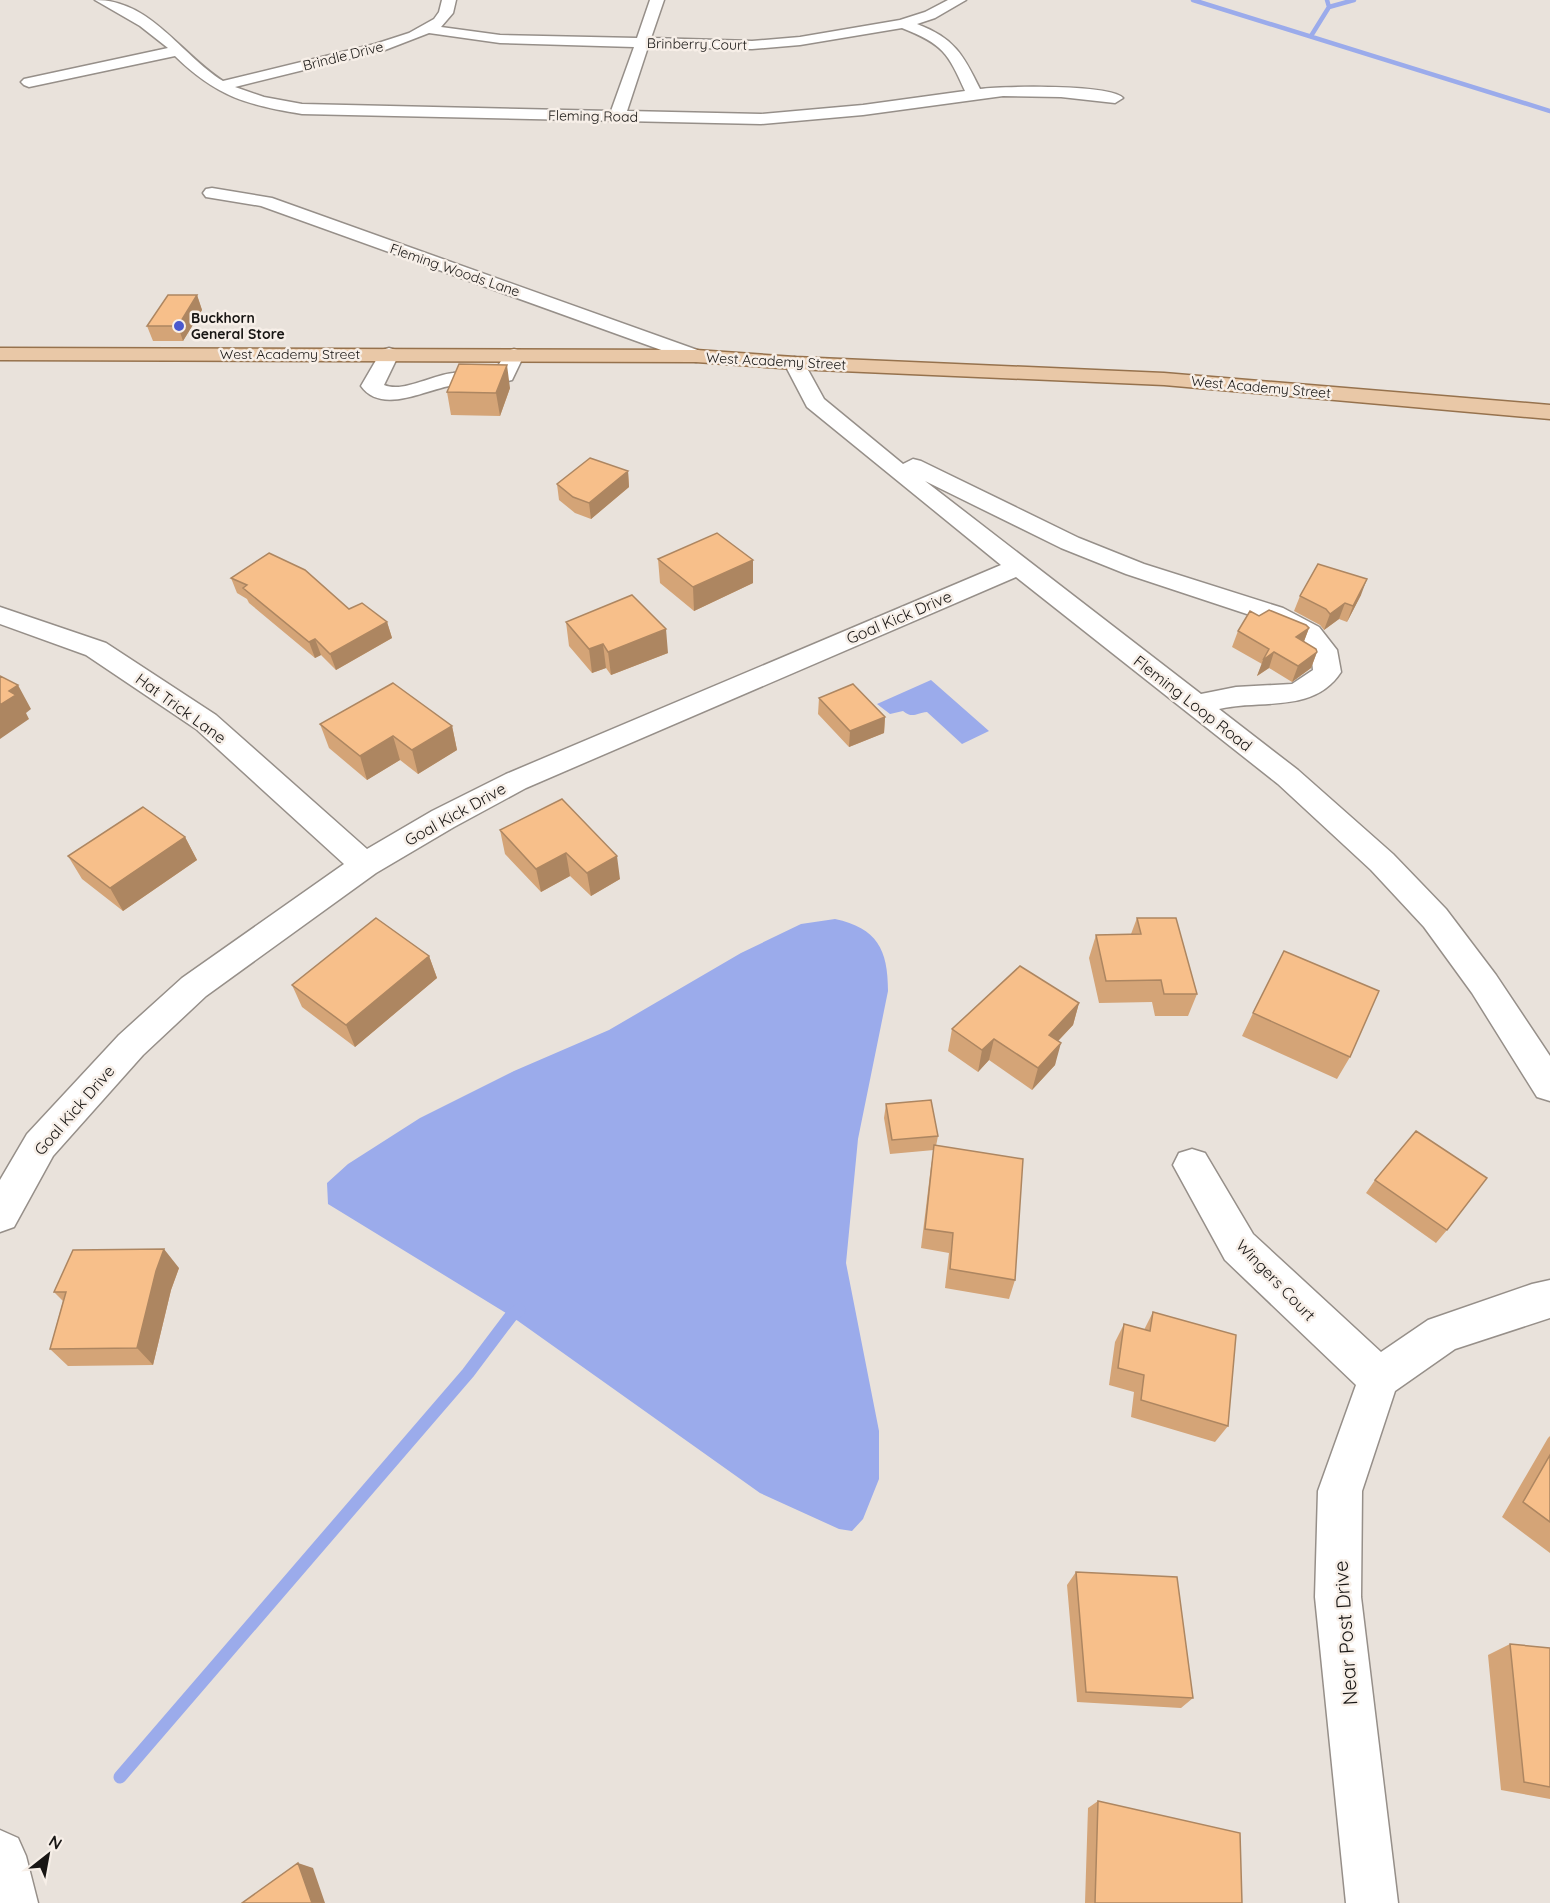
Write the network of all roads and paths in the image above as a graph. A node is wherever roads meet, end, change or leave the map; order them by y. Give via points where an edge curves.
1 (102, 0) edge
2 (449, 0) edge
3 (657, 0) edge
4 (959, 0) edge
5 (903, 24) junction
6 (428, 29) junction
7 (642, 43) junction
8 (177, 51) junction
9 (29, 82) dead end
10 (220, 86) junction
11 (974, 93) junction
12 (1115, 98) dead end
13 (617, 117) junction
14 (212, 193) dead end
15 (0, 354) edge
16 (389, 354) junction
17 (514, 355) junction
18 (696, 356) junction
19 (795, 363) junction
20 (1550, 412) edge
21 (861, 441) junction
22 (1018, 567) junction
23 (0, 615) edge
24 (1195, 705) junction
25 (365, 865) junction
26 (1550, 1086) edge
27 (1192, 1165) dead end
28 (0, 1215) edge
29 (1550, 1299) edge
30 (1379, 1378) junction
31 (0, 1856) edge
32 (12, 1903) edge
33 (1372, 1903) edge

1 - 8 street, Fleming Road via 159,32
2 - 6 street, Brindle Drive via 446,13
3 - 7 street
4 - 5 street, Brinberry Court
5 - 7 street, Brinberry Court via 776,44
5 - 11 street via 951,47
6 - 7 street, Brinberry Court via 500,39
6 - 10 street, Brindle Drive via 380,47
7 - 13 street
8 - 9 street
8 - 10 street, Fleming Road
10 - 13 street, Fleming Road via 261,102 302,109
11 - 12 street, Fleming Road via 1033,90
11 - 13 street, Fleming Road via 786,118
14 - 18 street, Fleming Woods Lane via 266,202
15 - 16 main road, West Academy Street
16 - 17 main road, West Academy Street
16 - 17 street via 372,386 389,393 455,379 495,378 504,375
17 - 18 main road, West Academy Street
18 - 19 main road, West Academy Street
19 - 20 main road, West Academy Street via 1164,379
19 - 21 street, Fleming Loop Road via 815,402
21 - 22 street, Fleming Loop Road
21 - 24 street via 1070,543 1135,570 1274,614 1310,633 1324,650 1327,672 1316,685 1298,692 1237,695
22 - 24 street, Fleming Loop Road
22 - 25 street, Goal Kick Drive via 516,781
23 - 25 street, Hat Trick Lane via 96,649 206,722
24 - 26 street, Fleming Loop Road via 1288,777 1382,862 1435,918 1484,984
25 - 28 street, Goal Kick Drive via 194,987 131,1045 40,1145
27 - 30 street, Wingers Court via 1239,1247
29 - 30 street via 1442,1334
30 - 33 street, Near Post Drive via 1340,1491 1339,1585
31 - 32 street

